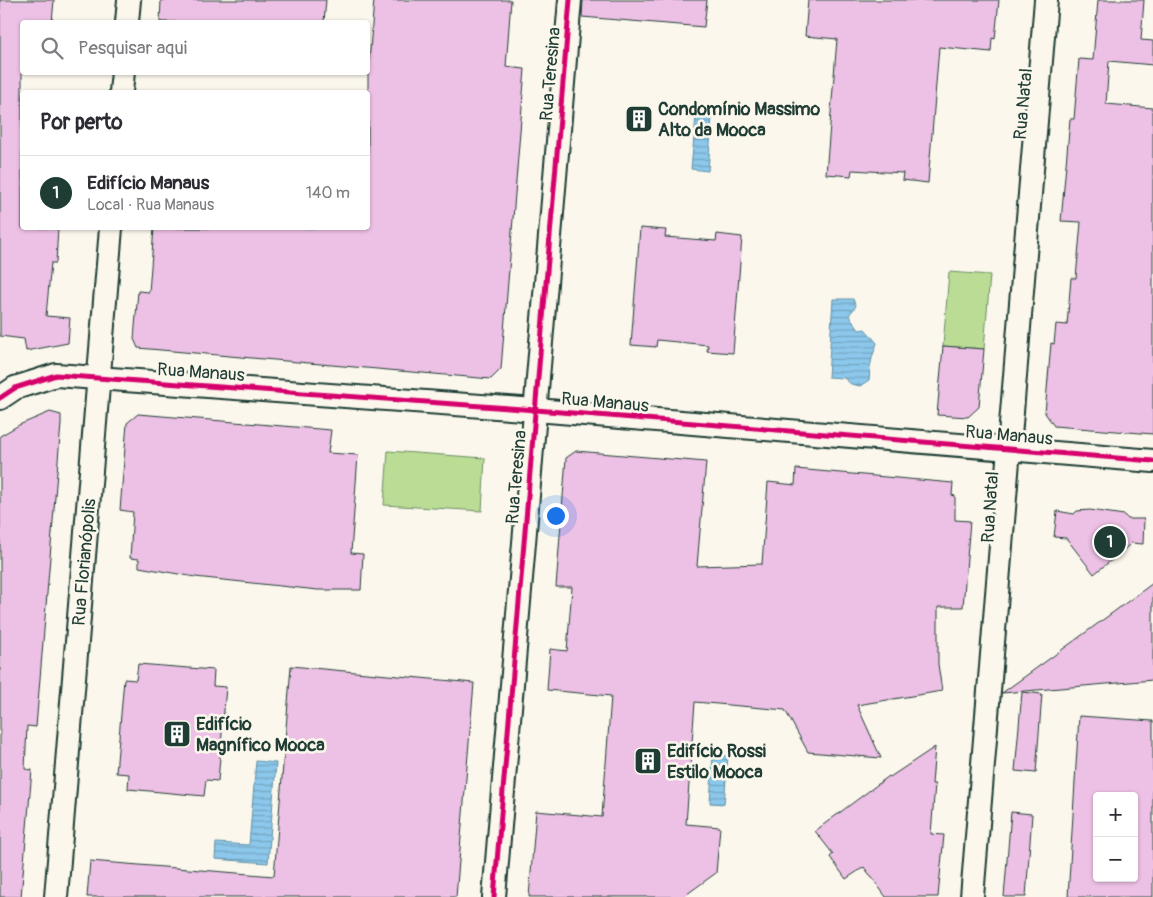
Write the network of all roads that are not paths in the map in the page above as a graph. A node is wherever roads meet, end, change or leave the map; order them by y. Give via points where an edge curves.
1 (129, 0) edge
2 (570, 0) edge
3 (1046, 0) edge
4 (127, 20) edge
5 (123, 75) edge
6 (121, 90) edge
7 (111, 230) edge
8 (99, 378) junction
9 (0, 398) edge
10 (536, 410) junction
11 (1008, 449) junction
12 (1153, 461) edge
13 (56, 897) edge
14 (494, 897) edge
15 (972, 897) edge

1 - 4 street
2 - 10 street, Rua Teresina
3 - 11 street, Rua Natal
5 - 6 street
7 - 8 street, Rua Florianópolis
8 - 9 street, Rua Manaus via 56,375 15,388
8 - 10 street, Rua Manaus
8 - 13 street, Rua Florianópolis
10 - 11 street, Rua Manaus
10 - 14 street, Rua Teresina
11 - 12 street, Rua Manaus
11 - 15 street, Rua Natal

